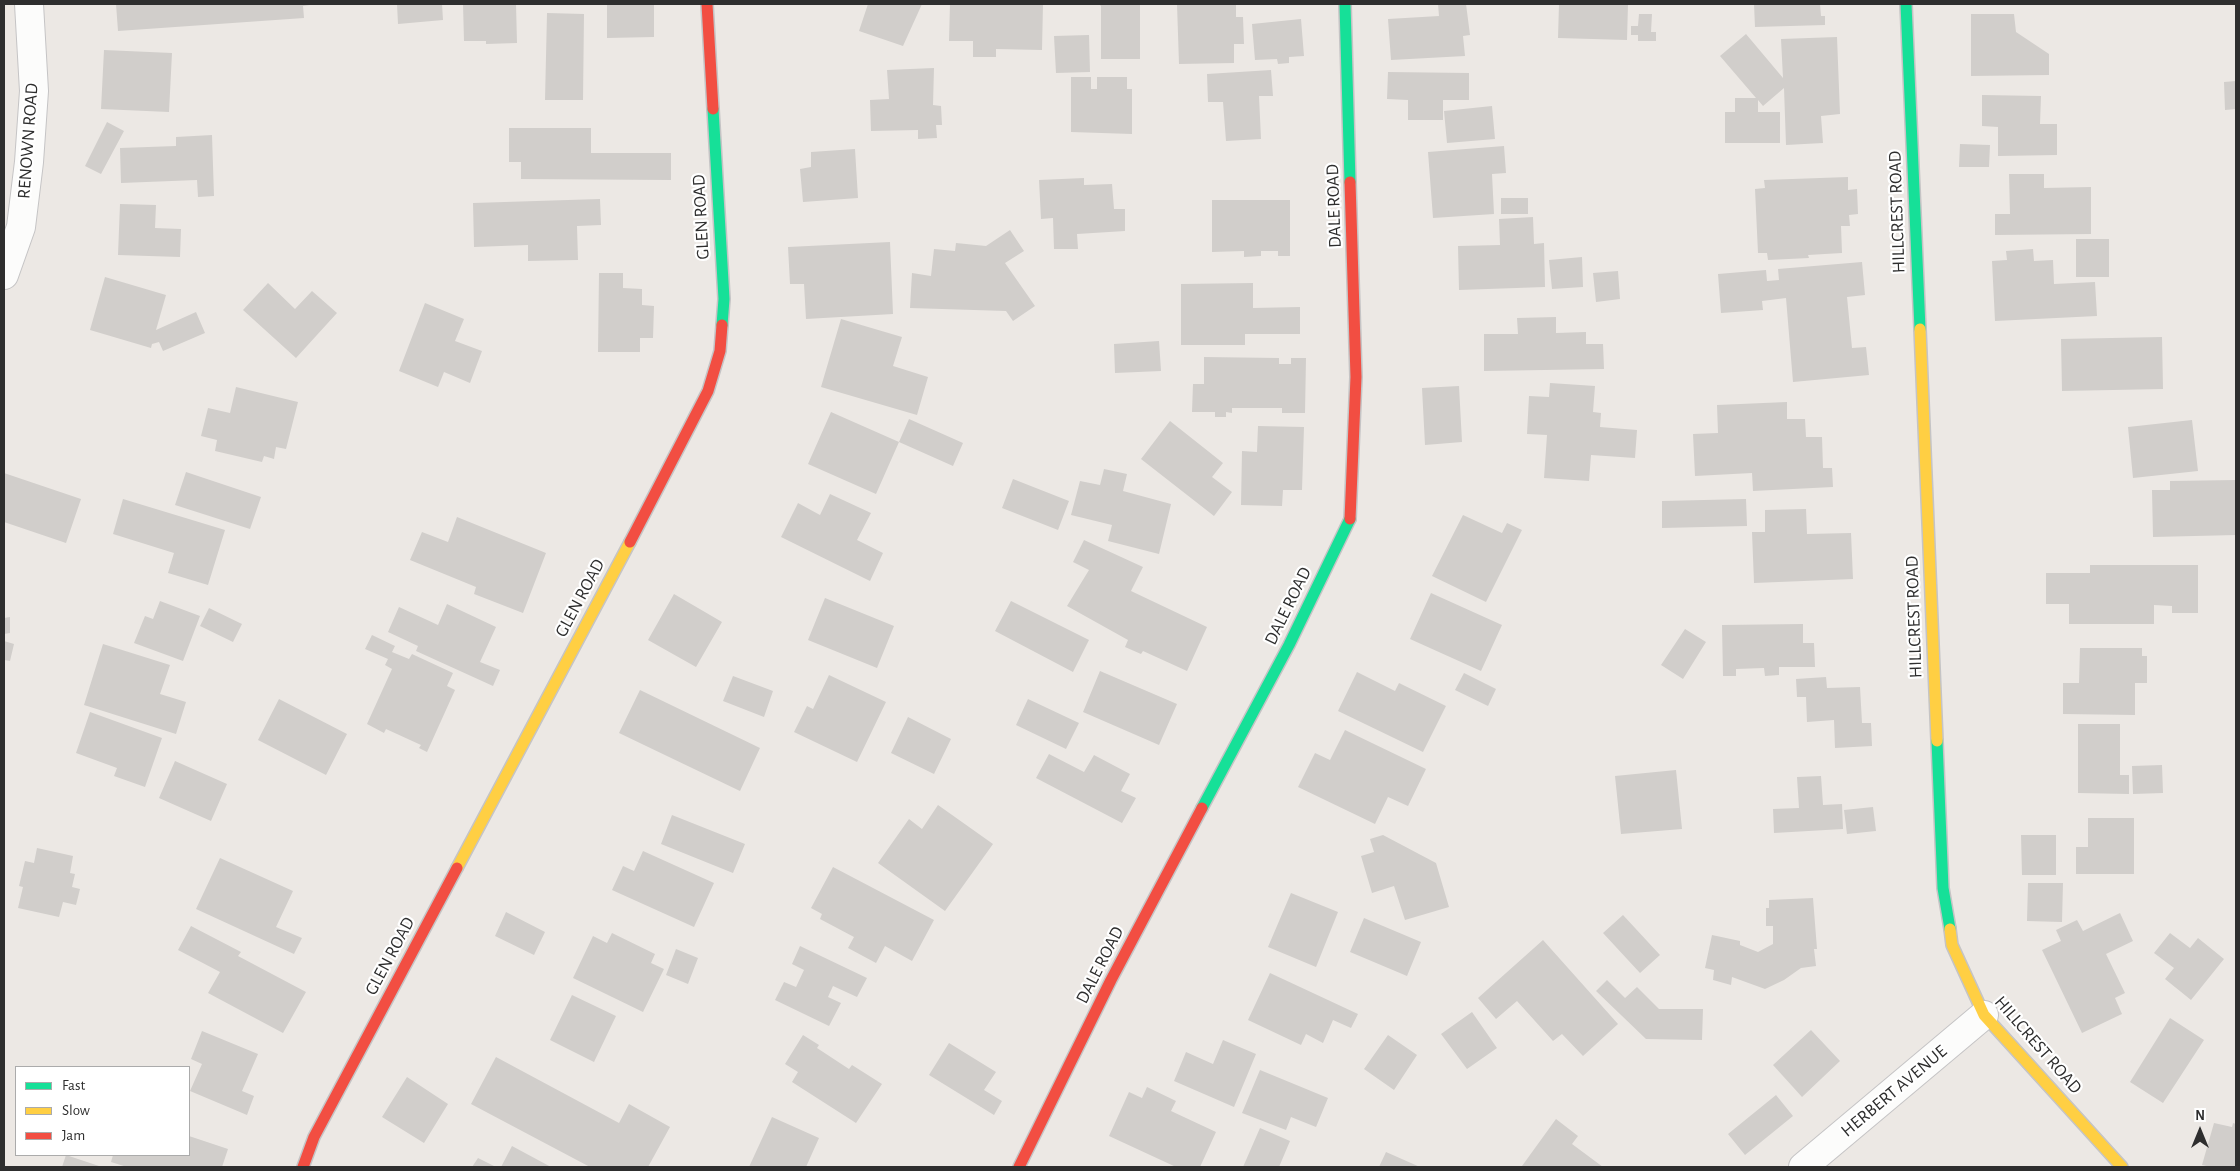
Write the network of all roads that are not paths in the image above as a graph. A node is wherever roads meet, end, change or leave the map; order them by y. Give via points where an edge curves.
1 (29, 4) edge
2 (707, 4) edge
3 (1345, 4) edge
4 (1906, 4) edge
5 (4, 275) edge
6 (1984, 1015) junction
7 (302, 1167) edge
8 (1020, 1167) edge
9 (1803, 1167) edge
10 (2122, 1167) edge

1 - 5 street, RENOWN ROAD via 34,91 28,162 21,227
2 - 7 street, GLEN ROAD via 724,299 720,350 708,391 314,1137
3 - 8 street, DALE ROAD via 1356,377 1352,516 1289,645 1111,980
4 - 6 street, HILLCREST ROAD via 1943,888 1952,946
6 - 9 street, HERBERT AVENUE
6 - 10 street, HILLCREST ROAD

